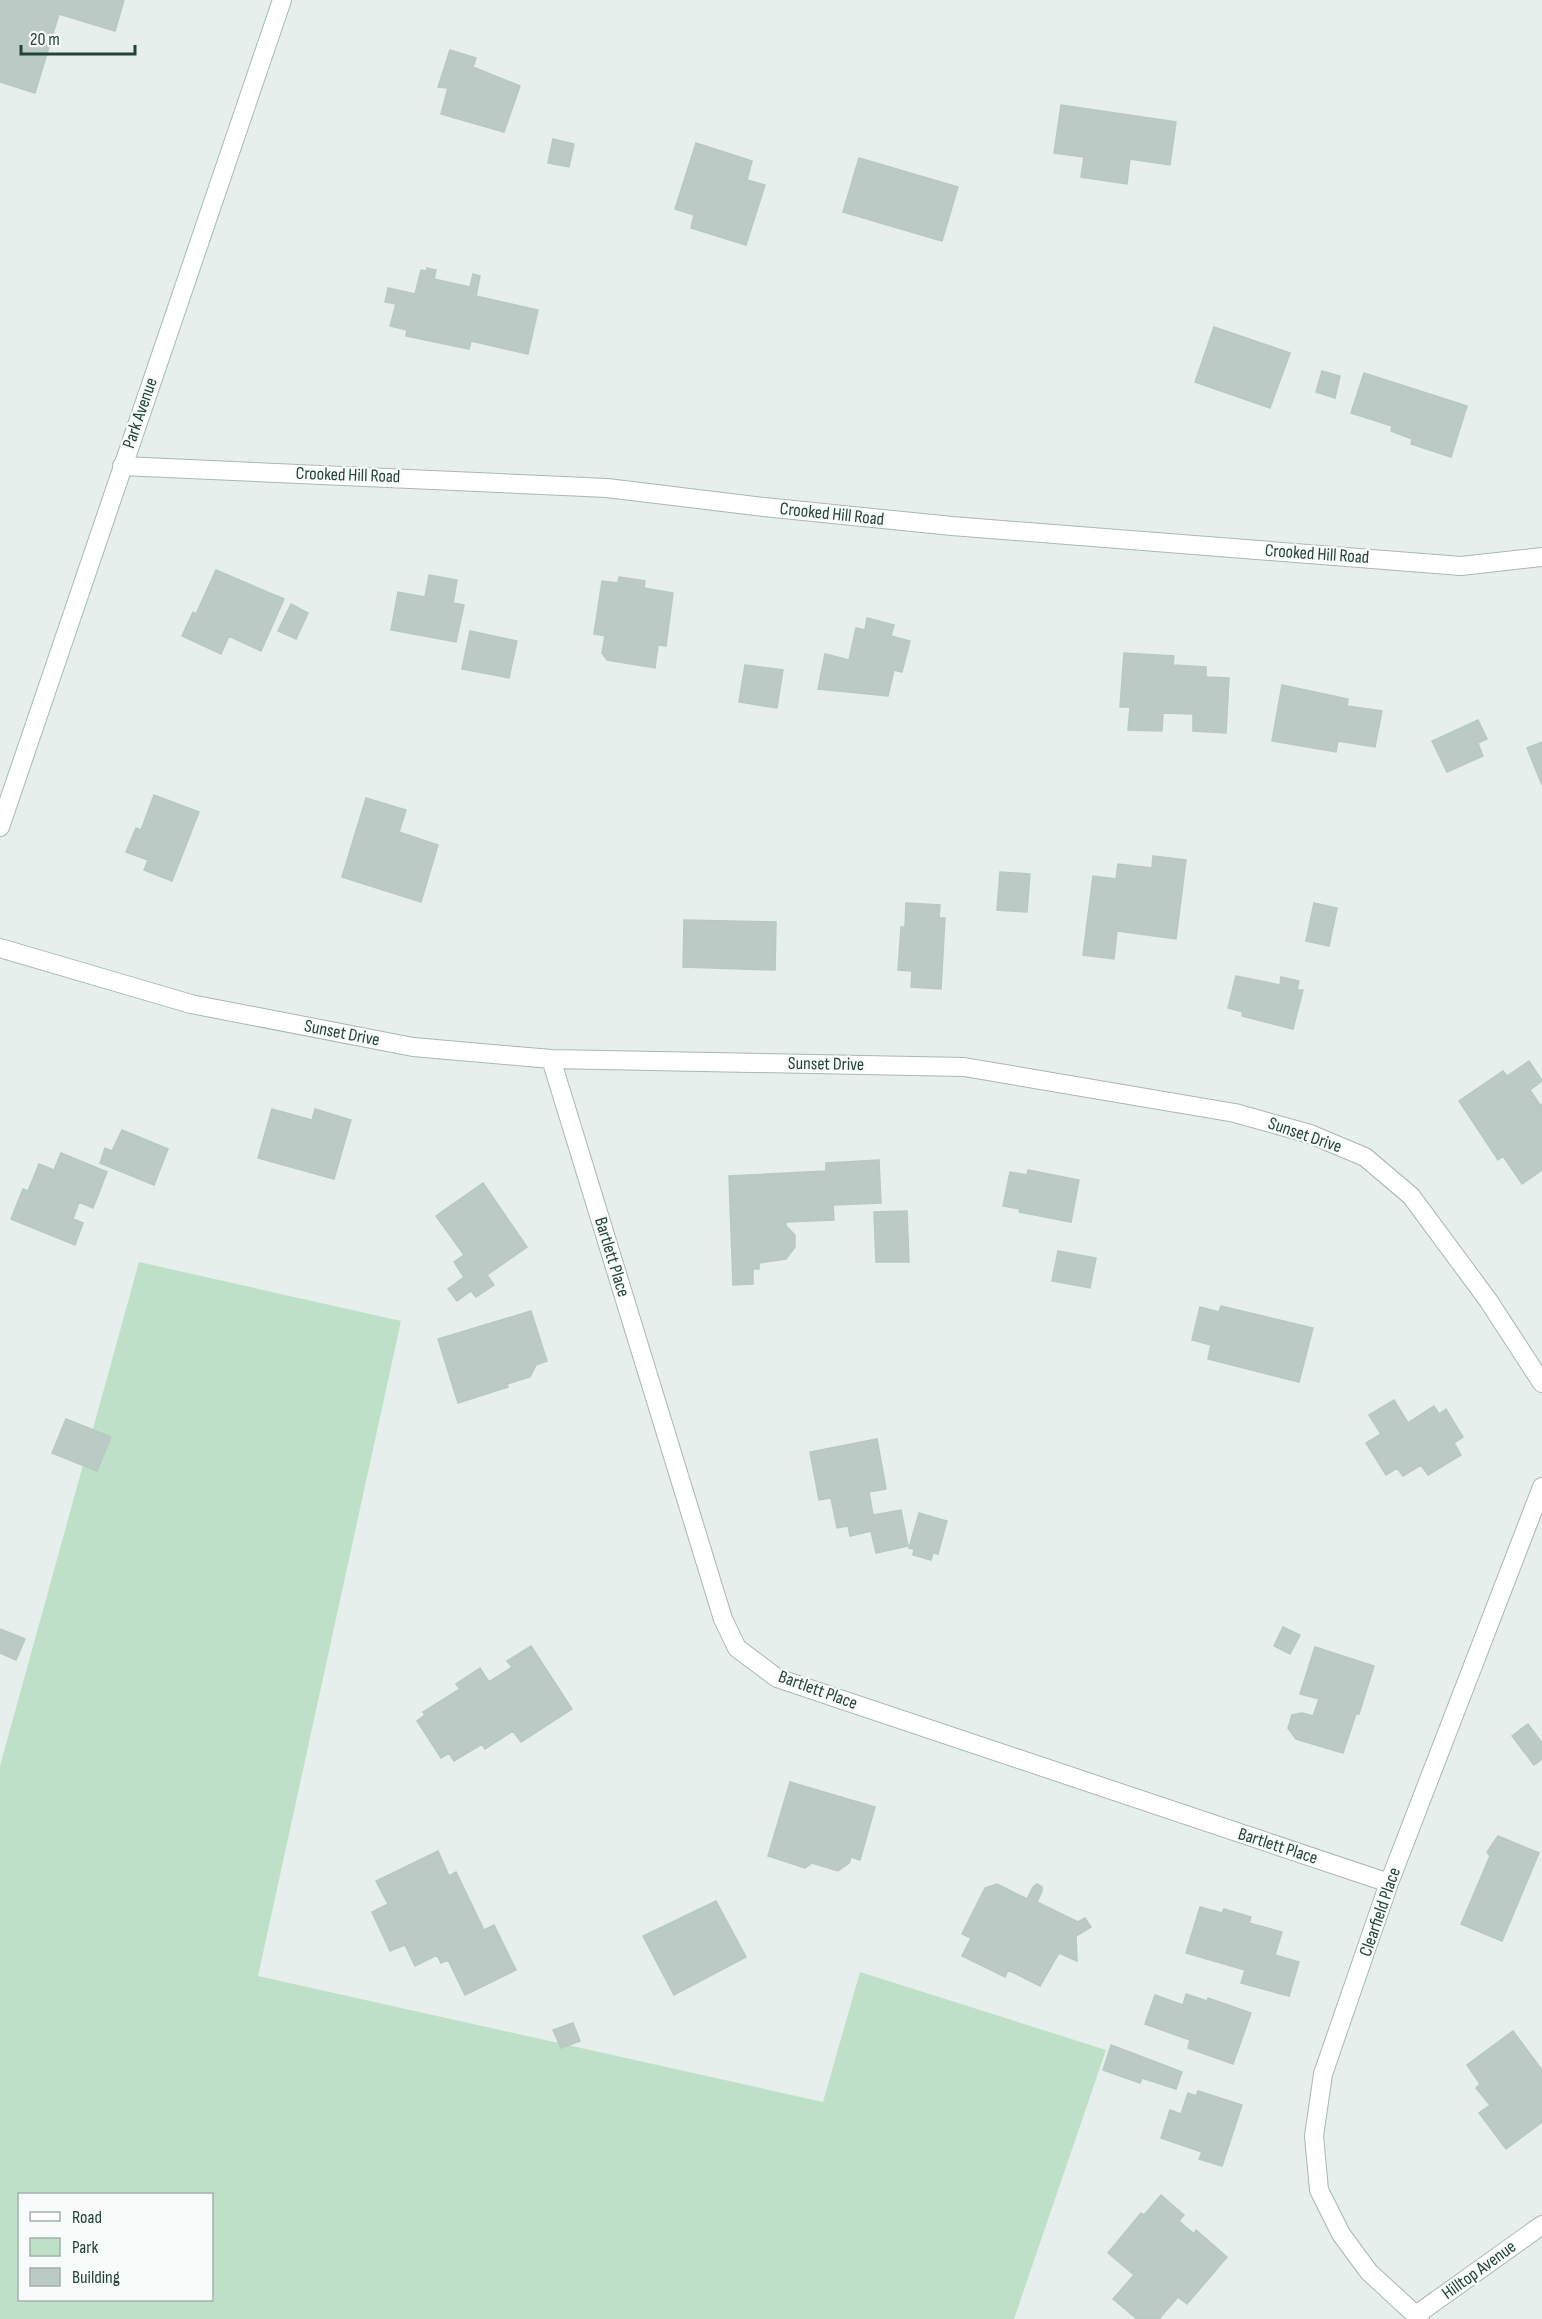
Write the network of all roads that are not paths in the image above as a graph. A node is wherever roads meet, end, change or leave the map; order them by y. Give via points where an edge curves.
1 (282, 0) edge
2 (122, 466) junction
3 (1542, 557) edge
4 (0, 827) edge
5 (0, 948) edge
6 (551, 1059) junction
7 (1542, 1383) edge
8 (1542, 1487) edge
9 (1389, 1883) junction
10 (1542, 2225) edge
11 (1418, 2317) edge

1 - 2 street, Park Avenue
2 - 3 street, Crooked Hill Road via 607,488 952,526 1461,566
2 - 4 street, Park Avenue
5 - 6 street, Sunset Drive via 191,1004 414,1047
6 - 7 street, Sunset Drive via 963,1067 1236,1113 1310,1134 1365,1157 1411,1196 1488,1300
6 - 9 street, Bartlett Place via 723,1619 737,1648 777,1678
8 - 9 street, Clearfield Place
9 - 11 street, Clearfield Place via 1323,2074 1314,2136 1319,2190 1341,2234 1370,2272
10 - 11 street, Hilltop Avenue

